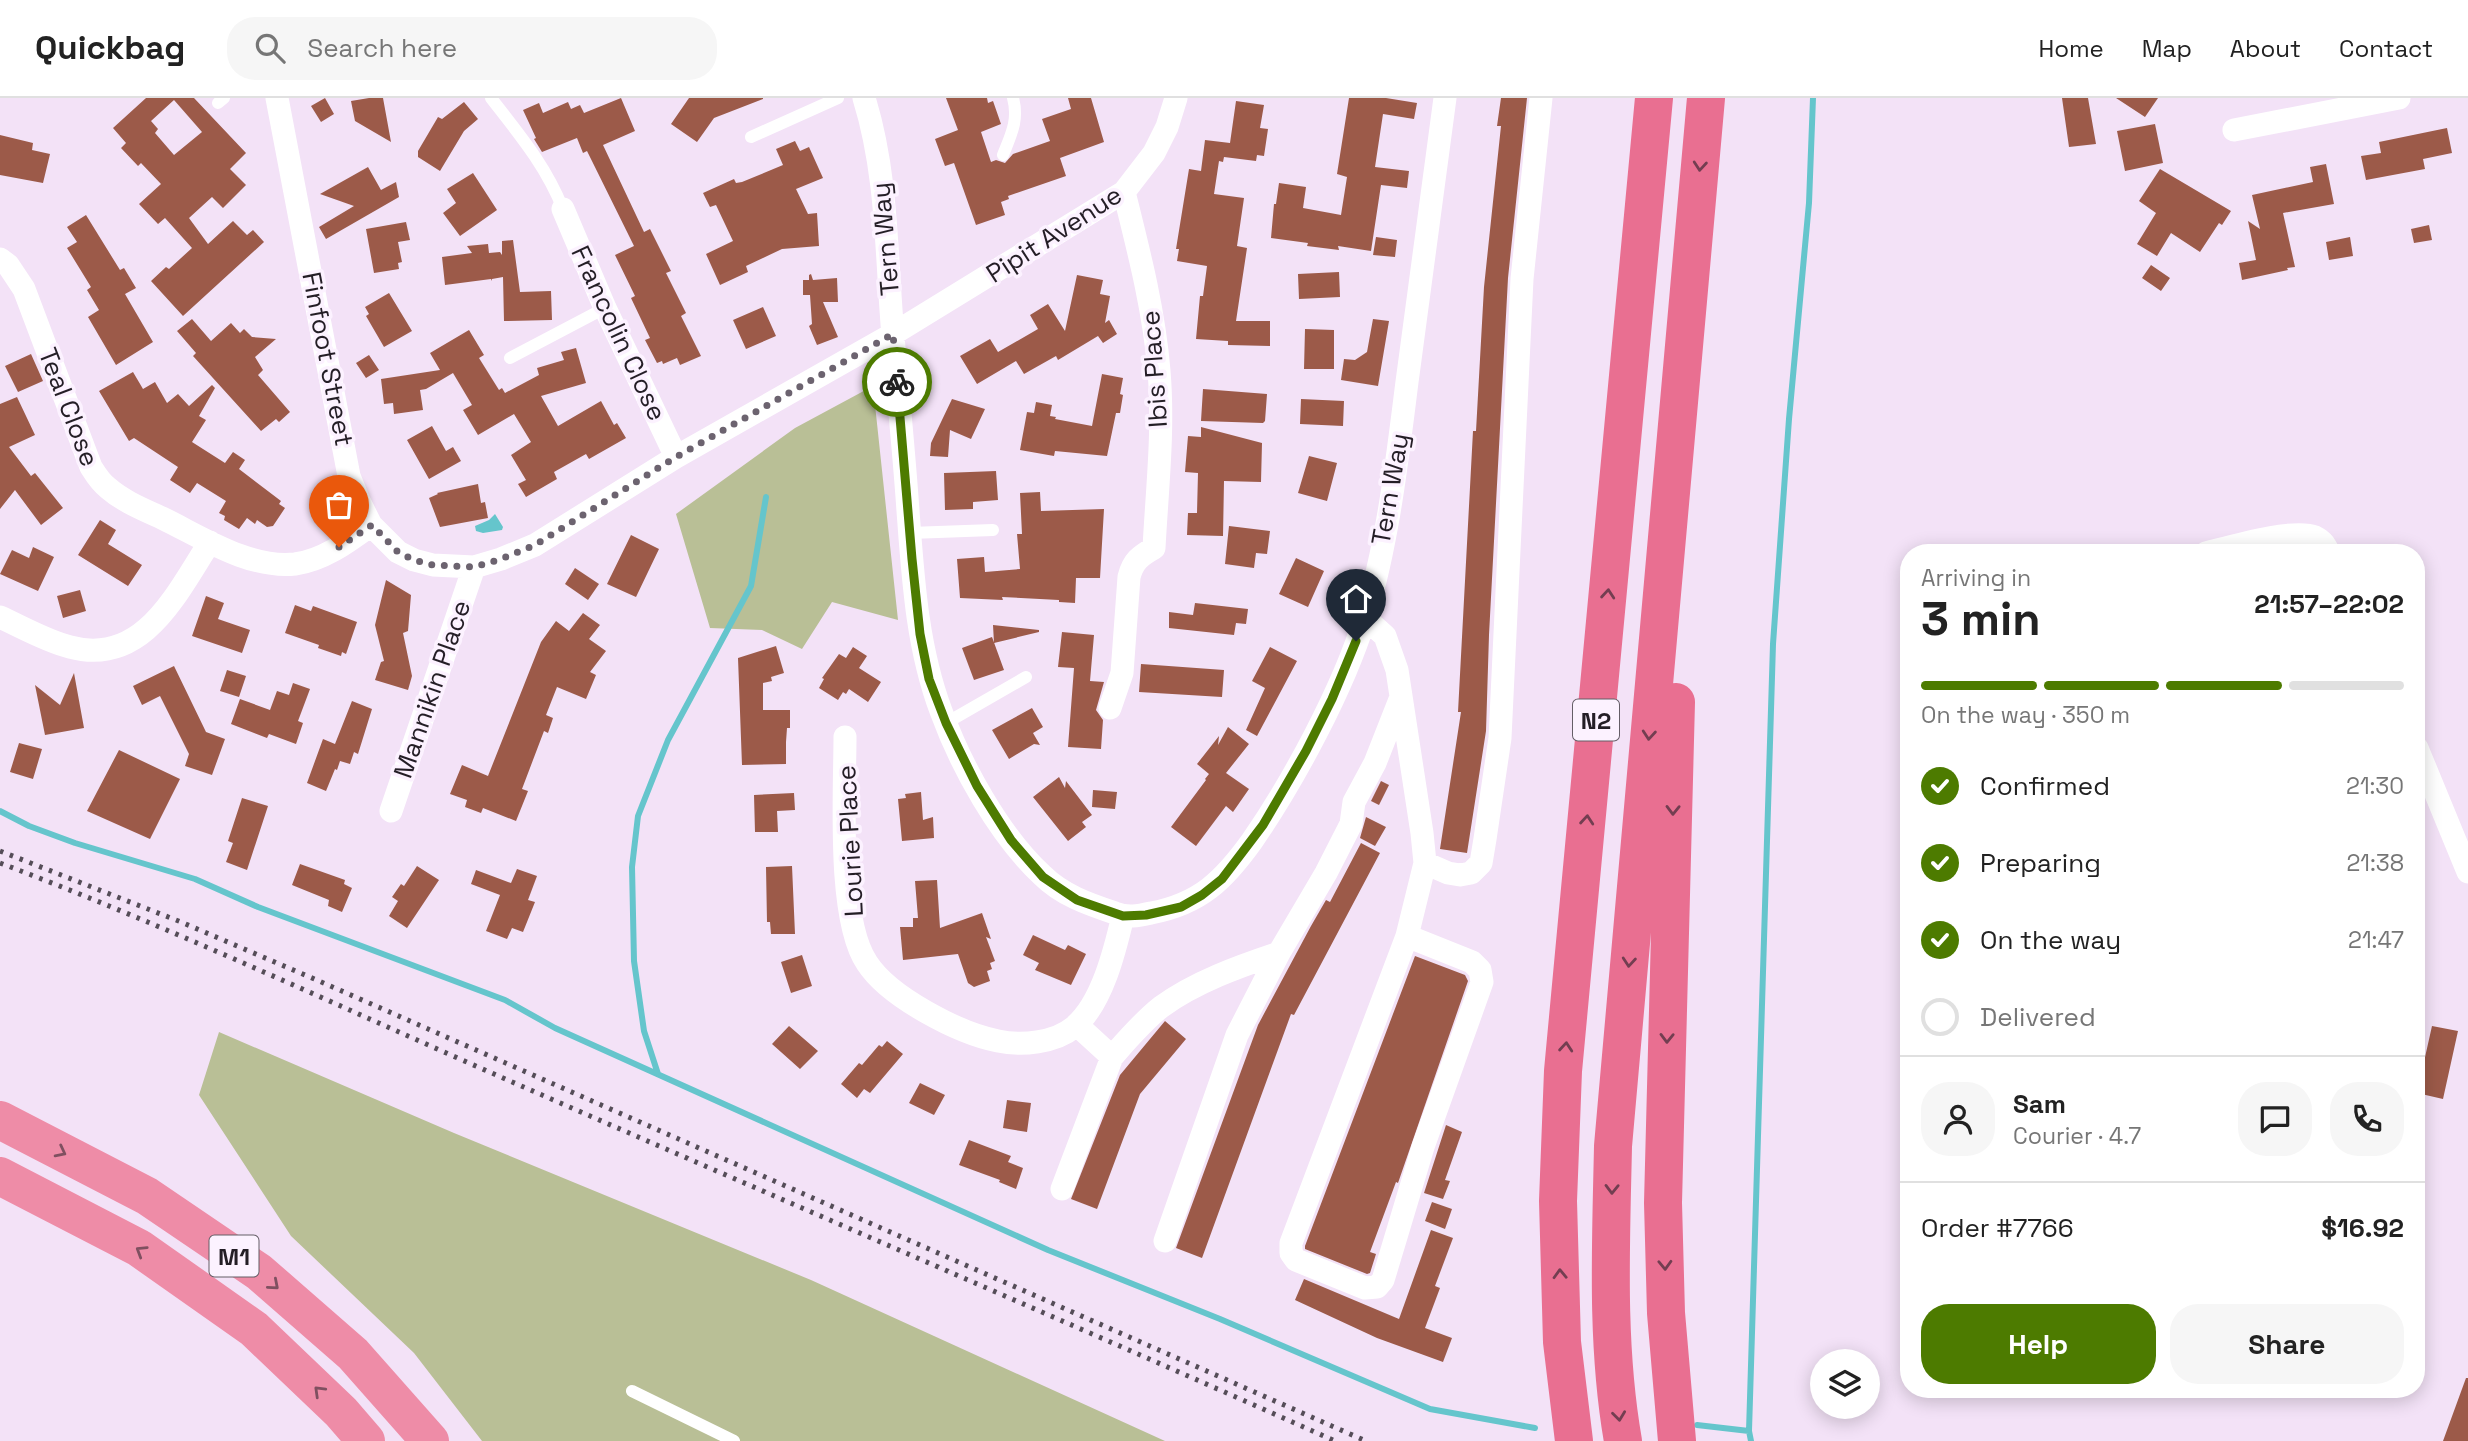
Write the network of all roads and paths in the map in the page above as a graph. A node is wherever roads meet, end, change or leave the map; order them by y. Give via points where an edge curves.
1 (277, 98) edge
2 (491, 98) edge
3 (838, 98) edge
4 (864, 98) edge
5 (1013, 98) edge
6 (1176, 98) edge
7 (1445, 98) edge
8 (1541, 98) edge
9 (1654, 98) edge
10 (1706, 98) edge
11 (2399, 98) edge
12 (2234, 130) dead end
13 (751, 137) dead end
14 (1003, 155) dead end
15 (1124, 192) junction
16 (563, 209) joint
17 (0, 259) edge
18 (1687, 301) junction
19 (605, 308) junction
20 (893, 334) junction
21 (510, 358) dead end
22 (676, 457) junction
23 (372, 525) junction
24 (993, 530) dead end
25 (910, 533) junction
26 (210, 542) junction
27 (2246, 544) edge
28 (2324, 544) edge
29 (474, 567) junction
30 (0, 617) edge
31 (1365, 618) junction
32 (1026, 677) dead end
33 (1402, 695) junction
34 (1110, 708) dead end
35 (946, 723) junction
36 (845, 737) dead end
37 (2425, 767) edge
38 (391, 811) dead end
39 (1425, 863) junction
40 (2468, 872) edge
41 (1123, 916) junction
42 (1407, 936) junction
43 (1279, 953) junction
44 (1077, 1025) junction
45 (1112, 1057) junction
46 (0, 1120) edge
47 (0, 1176) edge
48 (1062, 1189) dead end
49 (1165, 1241) dead end
50 (1562, 1342) junction
51 (632, 1391) dead end
52 (366, 1441) edge
53 (430, 1441) edge
54 (734, 1441) edge
55 (1555, 1441) edge
56 (1574, 1441) edge
57 (1623, 1441) edge
58 (1677, 1441) edge

1 - 23 street, Finfoot Street via 349,476
2 - 16 lane via 543,166
3 - 13 lane
4 - 20 street, Tern Way via 881,182
5 - 14 lane via 1016,121
6 - 15 street, Pipit Avenue via 1154,153
7 - 31 street, Tern Way via 1388,517
8 - 39 street via 1522,279 1501,725 1485,839 1481,863 1471,873 1448,873
50 -> 9 highway, N2 via 1558,1201 1563,1071
10 -> 18 highway, N2
11 - 12 street
15 - 20 street, Pipit Avenue
15 - 34 street, Ibis Place via 1147,288 1160,374 1160,425 1154,548 1132,565 1122,673
16 - 19 street, Francolin Close
17 - 26 street, Teal Close via 24,289 96,477 116,495
18 -> 57 highway, N2 via 1613,1146 1612,1342
18 -> 58 highway via 1663,1203
19 - 21 lane
19 - 22 street, Francolin Close
20 - 22 street, Finfoot Street
20 - 25 street, Tern Way
22 - 29 street, Finfoot Street via 535,545
23 - 26 street, Teal Close via 339,547 296,564 261,561
23 - 29 street, Finfoot Street via 398,552 414,560
24 - 25 lane
25 - 35 street, Tern Way via 920,634 929,679
26 - 30 street via 162,614 150,628 125,643 96,649 68,647
27 - 28 street via 2281,536 2312,536
29 - 38 street, Mannikin Place
31 - 33 street via 1385,636
31 - 41 street, Tern Way via 1306,751 1240,858 1222,879 1181,907
32 - 35 lane
33 - 39 street
33 - 43 street via 1354,802 1350,824
35 - 41 street, Tern Way via 1011,840 1043,877 1077,900
36 - 44 street, Lourie Place via 846,879 856,939 866,963 887,986 923,1009 998,1041 1046,1040
37 - 40 street
39 - 42 street
41 - 44 street via 1114,953 1093,1003
42 - 42 street via 1472,962 1480,970 1482,982 1423,1147 1383,1280 1365,1288 1296,1260 1291,1243
43 - 45 street via 1198,986 1163,1006
43 - 49 street via 1237,1035
44 - 45 street
45 - 48 street
46 -> 53 highway, M1 via 147,1196 259,1272 353,1354
52 -> 47 highway, M1 via 254,1329 139,1248
50 - 55 highway
50 - 56 highway, N2
51 - 54 lane

